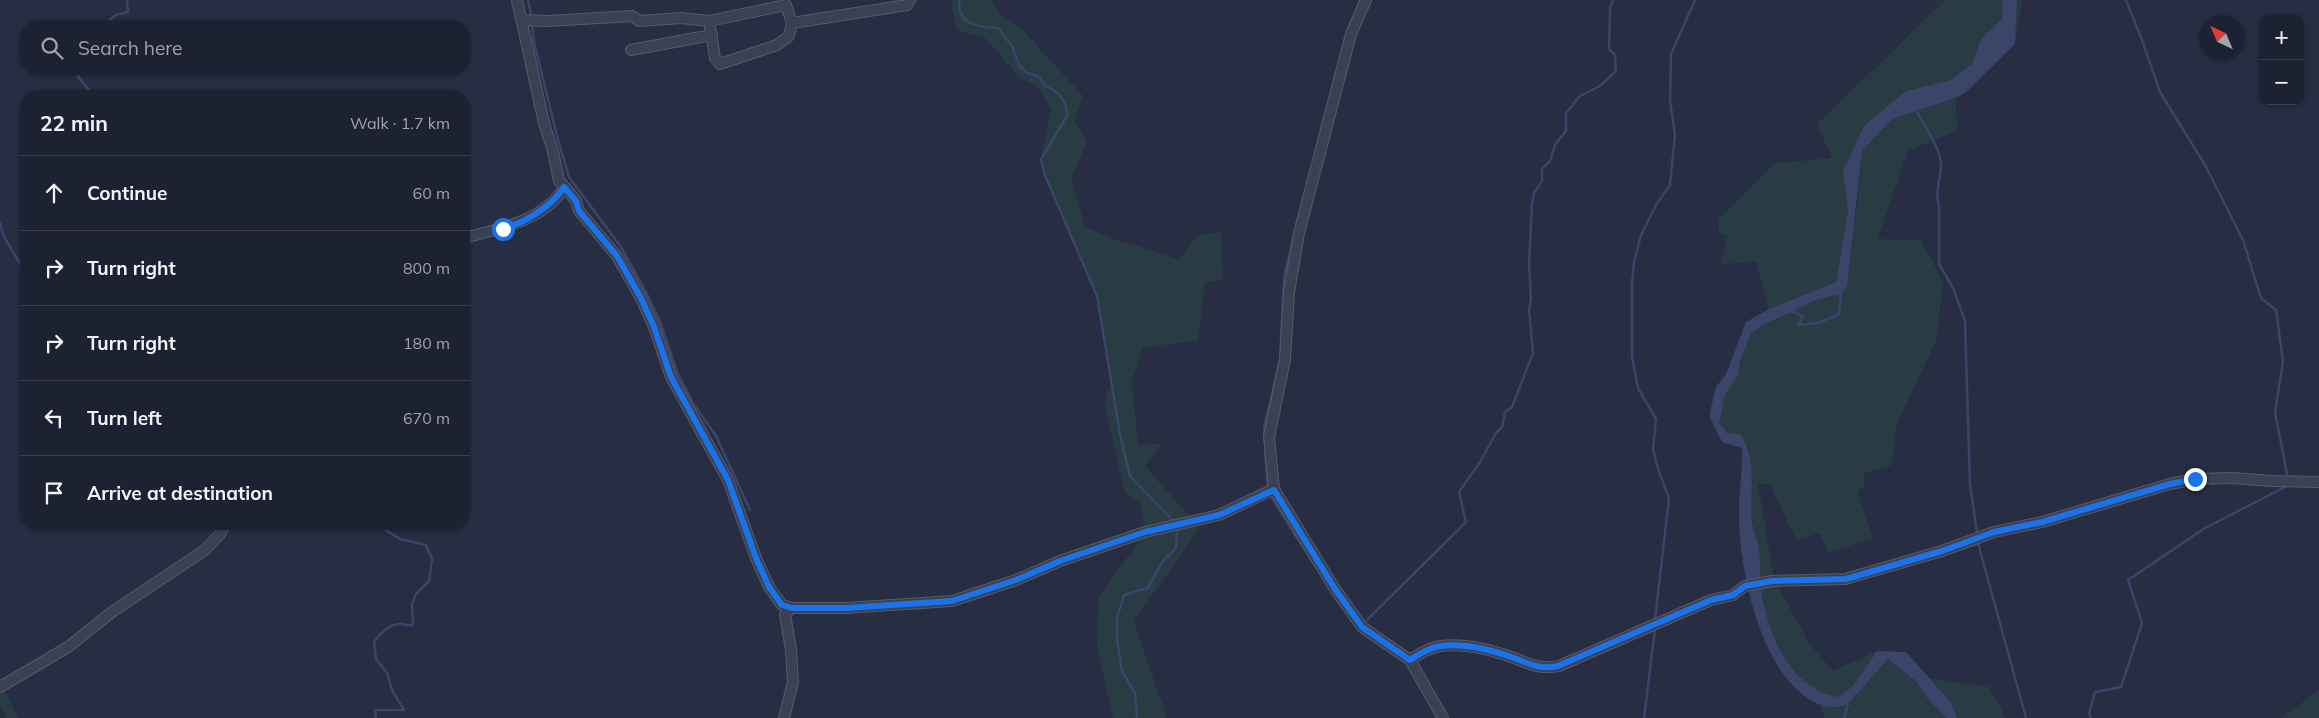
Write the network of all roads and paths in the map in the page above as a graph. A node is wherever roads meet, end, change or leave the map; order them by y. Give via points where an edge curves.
1 (517, 0) edge
2 (910, 0) edge
3 (1366, 0) edge
4 (522, 20) junction
5 (709, 21) junction
6 (792, 23) junction
7 (712, 35) junction
8 (631, 50) dead end
9 (564, 187) junction
10 (470, 237) edge
11 (2319, 482) edge
12 (1274, 490) junction
13 (221, 530) edge
14 (792, 608) junction
15 (1410, 660) junction
16 (0, 687) edge
17 (784, 718) edge
18 (1443, 718) edge

1 - 4 street
2 - 6 street via 902,6
3 - 12 street via 1351,34 1299,233 1288,293 1285,359 1269,437
4 - 5 street via 632,16 639,21 681,18
4 - 9 street via 558,181
5 - 6 street via 786,5
5 - 7 street
6 - 7 street via 790,36 777,45 720,64
7 - 8 street
9 - 10 street via 554,200 517,225
9 - 14 street via 629,276 654,327 671,377 728,480 769,587 782,605
11 - 15 street via 2195,479 2042,522 1994,532 1846,579 1765,582 1745,586 1733,595 1702,604 1548,668 1532,667 1489,650 1466,647 1441,646
12 - 14 street via 1219,515 1145,532 952,601
12 - 15 street via 1362,627
13 - 16 street via 205,550 112,612 68,647
14 - 17 street via 785,614 793,682
15 - 18 street

